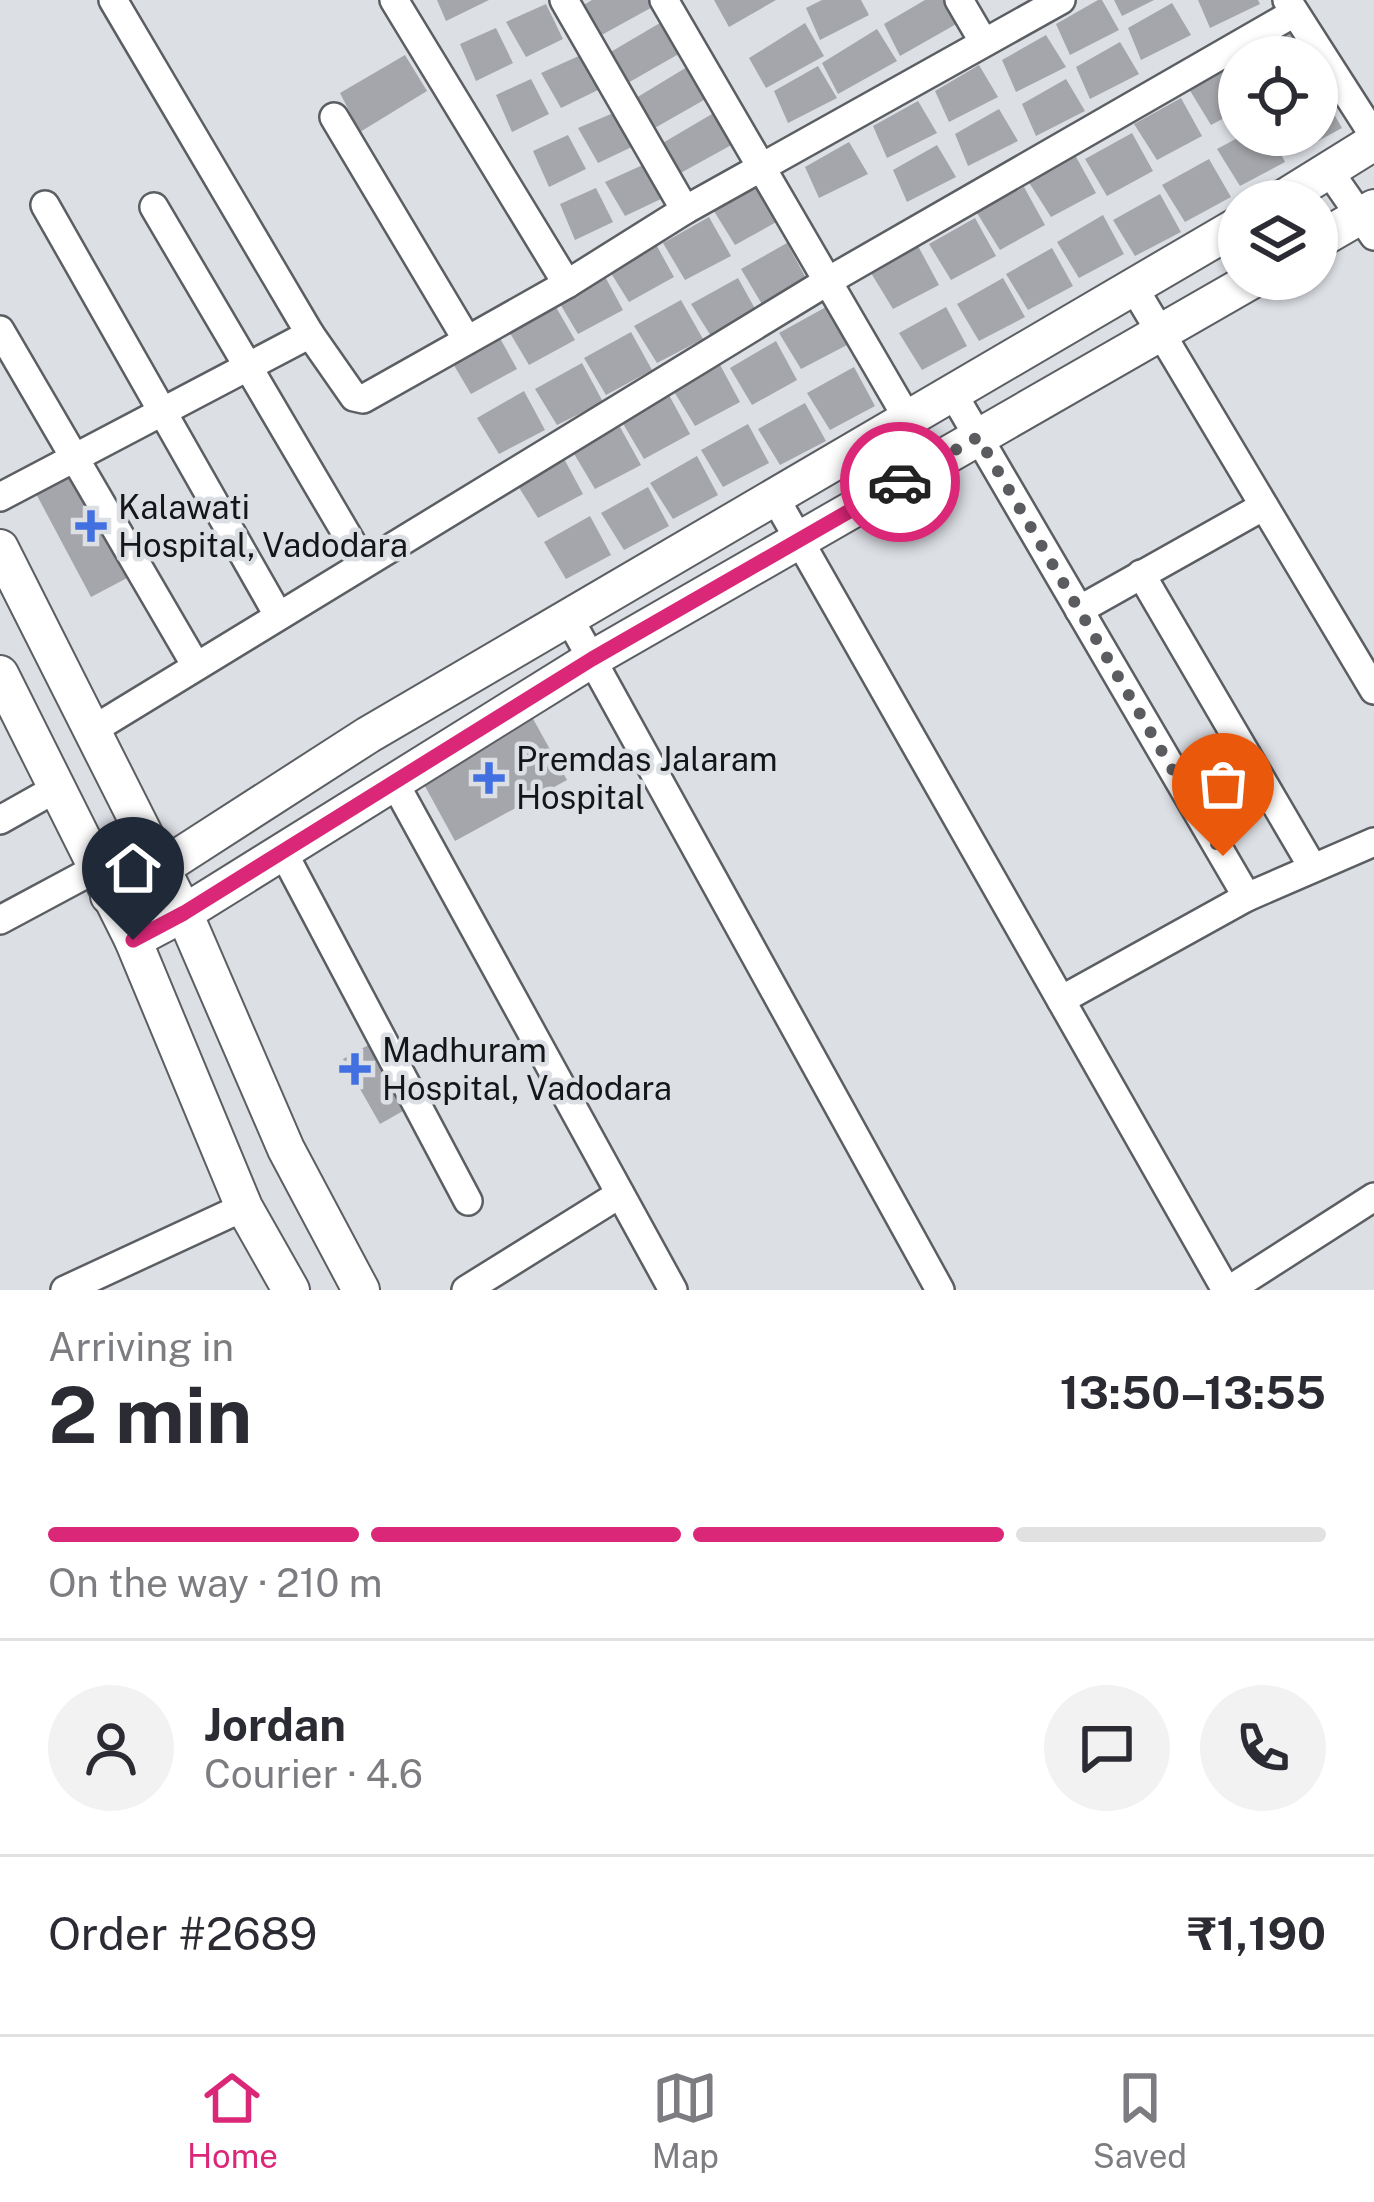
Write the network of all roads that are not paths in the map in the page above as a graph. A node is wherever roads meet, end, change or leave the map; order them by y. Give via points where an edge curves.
1 (113, 0) edge
2 (394, 0) edge
3 (563, 0) edge
4 (664, 0) edge
5 (959, 0) edge
6 (1061, 0) edge
7 (1291, 6) edge
8 (983, 41) junction
9 (334, 117) dead end
10 (1374, 139) edge
11 (762, 169) junction
12 (1330, 171) junction
13 (1315, 180) edge
14 (45, 206) dead end
15 (154, 207) dead end
16 (685, 210) junction
17 (1370, 220) edge
18 (1338, 233) edge
19 (1218, 238) edge
20 (828, 281) junction
21 (566, 284) junction
22 (1134, 288) junction
23 (1218, 300) edge
24 (0, 330) edge
25 (310, 334) junction
26 (1161, 334) junction
27 (467, 340) junction
28 (246, 368) junction
29 (952, 392) junction
30 (162, 412) junction
31 (909, 421) junction
32 (978, 437) junction
33 (75, 457) junction
34 (774, 496) junction
35 (0, 497) edge
36 (1264, 506) junction
37 (800, 541) junction
38 (0, 548) edge
39 (363, 562) junction
40 (1141, 574) junction
41 (1079, 610) junction
42 (278, 615) junction
43 (569, 617) junction
44 (592, 659) junction
45 (196, 666) junction
46 (0, 674) edge
47 (1374, 690) edge
48 (91, 731) junction
49 (393, 780) junction
50 (57, 788) junction
51 (0, 820) edge
52 (1374, 842) edge
53 (283, 852) junction
54 (1313, 868) junction
55 (160, 869) junction
56 (103, 882) junction
57 (1247, 897) junction
58 (184, 913) junction
59 (0, 920) edge
60 (133, 940) junction
61 (1061, 1000) junction
62 (620, 1194) junction
63 (1374, 1197) edge
64 (468, 1201) dead end
65 (244, 1208) junction
66 (65, 1290) edge
67 (291, 1290) edge
68 (361, 1290) edge
69 (466, 1290) edge
70 (673, 1290) edge
71 (940, 1290) edge
72 (1227, 1290) edge

1 - 25 street
2 - 21 street
3 - 16 street
4 - 11 street
5 - 8 street
6 - 8 street
7 - 10 street
7 - 20 street
8 - 11 street
9 - 27 street
10 - 12 street
11 - 16 street
11 - 20 street
12 - 13 street
12 - 17 street
14 - 30 street
15 - 28 street
16 - 21 street
17 - 18 street
19 - 22 street
20 - 31 street
20 - 39 street
21 - 27 street
22 - 26 street
22 - 29 street
23 - 26 street
24 - 33 street
25 - 27 street via 363,399
25 - 28 street
26 - 32 street
26 - 36 street
28 - 30 street
28 - 39 street
29 - 31 street
29 - 32 street
30 - 33 street
30 - 42 street
31 - 34 street
32 - 37 street
32 - 41 street
33 - 35 street
33 - 45 street
34 - 37 street
34 - 43 street
36 - 40 street
36 - 47 street
37 - 44 street
37 - 61 street
38 - 48 street
39 - 42 street
40 - 41 street
40 - 54 street
41 - 57 street
42 - 45 street
43 - 44 street
43 - 55 street
44 - 49 street
44 - 71 street
45 - 48 street
46 - 50 street
48 - 55 street
49 - 53 street
49 - 62 street
50 - 51 street
50 - 56 street
52 - 54 street
53 - 58 street
53 - 64 street
54 - 57 street
55 - 56 street
55 - 58 street
56 - 59 street
56 - 60 street
57 - 61 street
58 - 60 street
58 - 68 street via 286,1149
60 - 65 street
61 - 72 street
62 - 69 street
62 - 70 street
63 - 72 street
65 - 66 street
65 - 67 street

